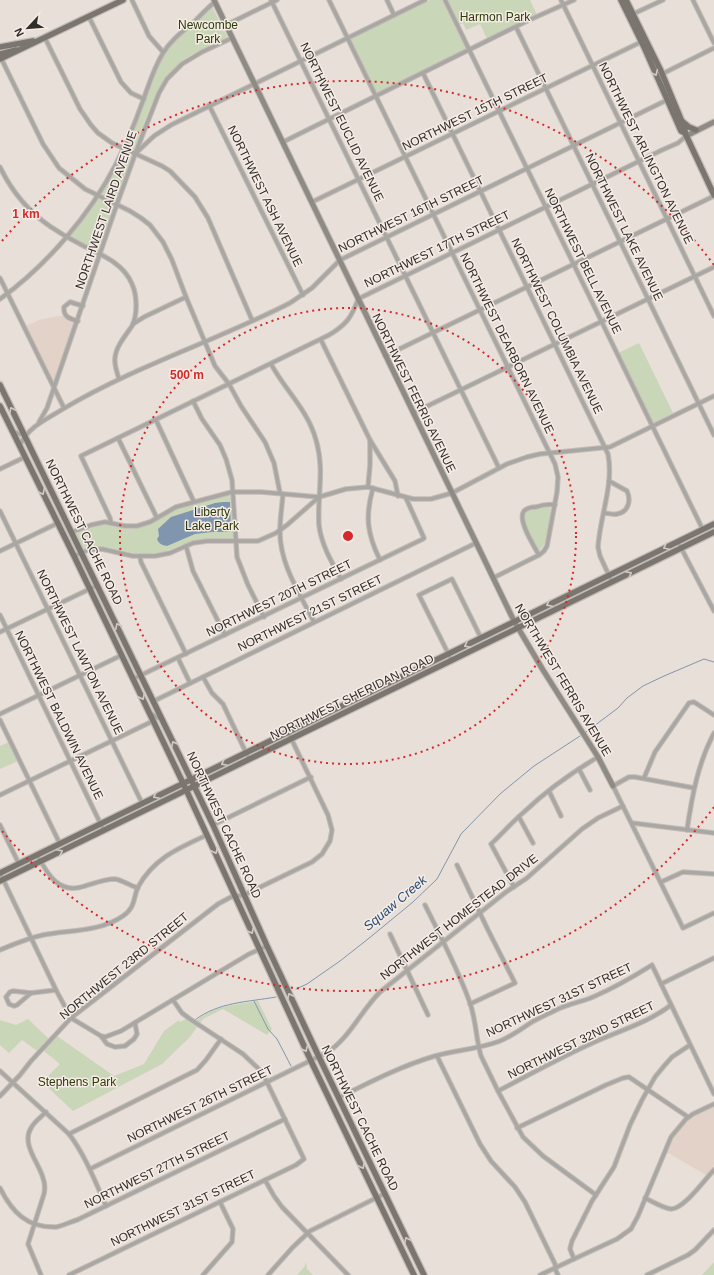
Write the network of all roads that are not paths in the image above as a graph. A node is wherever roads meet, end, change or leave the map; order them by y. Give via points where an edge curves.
1 (123, 0) edge
2 (132, 0) edge
3 (277, 0) edge
4 (329, 0) edge
5 (387, 0) edge
6 (425, 0) edge
7 (445, 0) edge
8 (561, 0) edge
9 (574, 0) edge
10 (621, 0) edge
11 (626, 0) edge
12 (663, 0) edge
13 (693, 0) edge
14 (215, 1) edge
15 (272, 1) edge
16 (563, 5) junction
17 (633, 14) junction
18 (394, 15) junction
19 (89, 17) junction
20 (226, 25) junction
21 (516, 27) junction
22 (232, 38) junction
23 (347, 38) junction
24 (43, 39) junction
25 (643, 41) junction
26 (714, 43) edge
27 (0, 47) edge
28 (714, 48) edge
29 (470, 50) junction
30 (164, 52) junction
31 (0, 57) edge
32 (301, 61) junction
33 (593, 66) junction
34 (423, 73) junction
35 (662, 74) junction
36 (254, 84) junction
37 (546, 89) junction
38 (376, 96) junction
39 (144, 99) junction
40 (667, 100) junction
41 (209, 106) junction
42 (500, 111) junction
43 (329, 119) junction
44 (682, 120) junction
45 (714, 122) edge
46 (620, 123) junction
47 (696, 130) junction
48 (452, 134) junction
49 (685, 135) junction
50 (283, 142) junction
51 (574, 146) junction
52 (124, 148) junction
53 (135, 154) junction
54 (405, 157) junction
55 (639, 162) junction
56 (0, 167) edge
57 (527, 168) junction
58 (359, 180) junction
59 (593, 184) junction
60 (480, 191) junction
61 (713, 193) edge
62 (97, 195) junction
63 (312, 202) junction
64 (117, 204) junction
65 (546, 207) junction
66 (433, 214) junction
67 (666, 219) junction
68 (499, 230) junction
69 (66, 236) junction
70 (386, 237) junction
71 (620, 242) junction
72 (452, 253) junction
73 (100, 254) junction
74 (340, 260) junction
75 (574, 264) junction
76 (714, 267) edge
77 (405, 276) junction
78 (695, 277) junction
79 (0, 278) edge
80 (527, 287) junction
81 (8, 294) junction
82 (303, 295) junction
83 (186, 297) junction
84 (0, 299) edge
85 (358, 299) junction
86 (648, 299) junction
87 (83, 306) junction
88 (480, 310) junction
89 (714, 316) edge
90 (252, 320) junction
91 (78, 321) junction
92 (602, 322) junction
93 (133, 324) junction
94 (433, 333) junction
95 (321, 340) junction
96 (205, 341) junction
97 (555, 345) junction
98 (385, 356) junction
99 (271, 364) junction
100 (508, 367) junction
101 (119, 379) junction
102 (229, 384) junction
103 (0, 385) edge
104 (54, 388) junction
105 (461, 390) junction
106 (714, 396) edge
107 (193, 401) junction
108 (699, 403) junction
109 (0, 406) edge
110 (64, 408) junction
111 (413, 414) junction
112 (156, 420) junction
113 (39, 423) junction
114 (652, 426) junction
115 (13, 432) junction
116 (24, 435) junction
117 (714, 435) edge
118 (118, 438) junction
119 (370, 440) junction
120 (19, 445) junction
121 (30, 448) junction
122 (604, 448) junction
123 (550, 453) junction
124 (25, 457) junction
125 (36, 459) junction
126 (500, 468) junction
127 (0, 469) edge
128 (609, 481) junction
129 (368, 487) junction
130 (373, 488) junction
131 (232, 492) junction
132 (452, 493) junction
133 (282, 494) junction
134 (398, 496) junction
135 (319, 497) junction
136 (406, 498) junction
137 (194, 502) junction
138 (555, 505) junction
139 (0, 511) edge
140 (604, 513) junction
141 (157, 518) junction
142 (111, 523) junction
143 (58, 524) junction
144 (714, 524) edge
145 (703, 530) junction
146 (280, 531) junction
147 (72, 532) junction
148 (714, 532) edge
149 (236, 541) junction
150 (678, 542) junction
151 (16, 543) junction
152 (476, 543) junction
153 (186, 546) junction
154 (682, 548) junction
155 (0, 551) edge
156 (82, 552) junction
157 (539, 555) junction
158 (74, 556) junction
159 (140, 557) junction
160 (380, 560) junction
161 (609, 575) junction
162 (493, 578) junction
163 (341, 579) junction
164 (612, 582) junction
165 (98, 585) junction
166 (90, 589) junction
167 (302, 598) junction
168 (47, 609) junction
169 (714, 611) edge
170 (0, 615) edge
171 (264, 616) junction
172 (314, 622) junction
173 (514, 622) junction
174 (518, 628) junction
175 (7, 629) junction
176 (0, 632) edge
177 (225, 635) junction
178 (481, 638) junction
179 (448, 653) junction
180 (186, 654) junction
181 (122, 655) junction
182 (178, 658) junction
183 (436, 660) junction
184 (452, 661) junction
185 (414, 670) junction
186 (80, 675) junction
187 (142, 675) junction
188 (203, 677) junction
189 (418, 678) junction
190 (134, 679) junction
191 (190, 683) junction
192 (38, 695) junction
193 (381, 695) junction
194 (154, 701) junction
195 (149, 712) junction
196 (0, 714) edge
197 (714, 715) edge
198 (161, 717) junction
199 (0, 720) edge
200 (153, 721) junction
201 (288, 732) junction
202 (714, 733) edge
203 (292, 738) junction
204 (112, 740) junction
205 (246, 752) junction
206 (598, 757) junction
207 (250, 759) junction
208 (70, 761) junction
209 (579, 769) junction
210 (311, 777) junction
211 (644, 778) junction
212 (191, 779) junction
213 (30, 780) junction
214 (183, 783) junction
215 (613, 786) junction
216 (195, 787) junction
217 (694, 788) junction
218 (187, 790) junction
219 (590, 790) dead end
220 (549, 791) junction
221 (0, 795) edge
222 (142, 803) junction
223 (623, 806) junction
224 (519, 816) junction
225 (561, 816) dead end
226 (632, 823) junction
227 (101, 824) junction
228 (0, 825) edge
229 (213, 825) junction
230 (687, 830) junction
231 (104, 831) junction
232 (714, 833) edge
233 (207, 835) junction
234 (533, 843) dead end
235 (60, 844) junction
236 (37, 855) junction
237 (40, 862) junction
238 (19, 864) junction
239 (457, 866) dead end
240 (0, 873) edge
241 (714, 874) edge
242 (2, 880) edge
243 (661, 882) junction
244 (514, 887) junction
245 (138, 888) junction
246 (235, 895) junction
247 (244, 895) junction
248 (425, 905) dead end
249 (480, 913) junction
250 (714, 913) edge
251 (390, 934) dead end
252 (31, 938) junction
253 (443, 942) junction
254 (267, 946) junction
255 (259, 949) junction
256 (0, 950) edge
257 (714, 958) edge
258 (407, 971) junction
259 (661, 984) junction
260 (56, 990) junction
261 (31, 993) junction
262 (173, 1000) junction
263 (470, 1004) junction
264 (671, 1005) junction
265 (428, 1015) dead end
266 (72, 1018) junction
267 (135, 1023) junction
268 (101, 1036) junction
269 (221, 1040) junction
270 (690, 1045) junction
271 (478, 1048) junction
272 (436, 1056) junction
273 (319, 1057) junction
274 (311, 1061) junction
275 (0, 1071) edge
276 (267, 1082) junction
277 (13, 1083) junction
278 (648, 1090) junction
279 (498, 1091) junction
280 (714, 1094) edge
281 (0, 1096) edge
282 (338, 1098) junction
283 (714, 1104) edge
284 (46, 1112) junction
285 (688, 1117) junction
286 (286, 1119) junction
287 (350, 1124) junction
288 (343, 1127) junction
289 (517, 1128) junction
290 (69, 1134) junction
291 (90, 1169) junction
292 (714, 1170) edge
293 (265, 1180) junction
294 (0, 1188) edge
295 (384, 1194) junction
296 (596, 1195) junction
297 (377, 1198) junction
298 (645, 1198) junction
299 (220, 1202) junction
300 (106, 1206) junction
301 (34, 1224) junction
302 (714, 1230) edge
303 (307, 1233) junction
304 (574, 1259) junction
305 (555, 1268) junction
306 (40, 1274) edge
307 (69, 1275) edge
308 (203, 1275) edge
309 (268, 1275) edge
310 (348, 1275) edge
311 (414, 1275) edge
312 (424, 1275) edge
313 (540, 1275) edge
314 (558, 1275) edge
315 (648, 1275) edge

1 - 19 main road
2 - 30 street via 149,36
3 - 15 street
4 - 23 street, NORTHWEST DEARBORN AVENUE
5 - 18 street
6 - 18 street
7 - 29 street, NORTHWEST BELL AVENUE
8 - 16 street, NORTHWEST ARLINGTON AVENUE
9 - 16 street
10 - 25 main road
11 - 17 main road
12 - 17 street
13 - 26 street
14 - 20 main road, NORTHWEST FERRIS AVENUE
14 - 30 street via 174,39
15 - 20 street
15 - 32 street, NORTHWEST EUCLID AVENUE
16 - 21 street
16 - 33 street, NORTHWEST ARLINGTON AVENUE
17 - 25 main road
18 - 23 street
19 - 24 main road
19 - 39 street via 121,82 131,93
20 - 22 main road, NORTHWEST FERRIS AVENUE
21 - 29 street
21 - 37 street, NORTHWEST LAKE AVENUE
22 - 36 main road, NORTHWEST FERRIS AVENUE
22 - 53 street, NORTHWEST LAIRD AVENUE via 191,58 167,79
23 - 32 street
23 - 38 street, NORTHWEST DEARBORN AVENUE
24 - 27 main road
24 - 31 main road via 11,55
24 - 52 street via 85,117 105,138
25 - 33 street, NORTHWEST 15TH STREET
25 - 35 main road
25 -> 40 main road
28 - 35 street
29 - 34 street
29 - 42 street, NORTHWEST BELL AVENUE
30 - 39 street via 151,77
31 - 62 street via 52,160 65,174
32 - 36 street
32 - 43 street, NORTHWEST EUCLID AVENUE
33 - 37 street, NORTHWEST 15TH STREET
33 - 46 street, NORTHWEST ARLINGTON AVENUE
34 - 38 street
34 - 48 street, NORTHWEST COLUMBIA AVENUE
35 - 44 main road
36 - 41 street
36 - 50 main road, NORTHWEST FERRIS AVENUE
37 - 42 street, NORTHWEST 15TH STREET
37 - 51 street, NORTHWEST LAKE AVENUE
38 - 43 street
38 - 54 street, NORTHWEST DEARBORN AVENUE
39 - 52 street
40 - 46 street, NORTHWEST 16TH STREET
40 - 49 main road
41 - 53 street via 162,130
41 - 82 street, NORTHWEST ASH AVENUE
42 - 48 street, NORTHWEST 15TH STREET
42 - 57 street, NORTHWEST BELL AVENUE
43 - 50 street
43 - 58 street, NORTHWEST EUCLID AVENUE
44 - 47 main road
44 - 49 main road
45 - 47 main road
46 - 51 street, NORTHWEST 16TH STREET
46 - 55 street, NORTHWEST ARLINGTON AVENUE
47 - 49 main road
48 - 54 street, NORTHWEST 15TH STREET
48 - 60 street, NORTHWEST COLUMBIA AVENUE
49 - 55 street, NORTHWEST 17TH STREET via 678,143
49 - 61 main road
50 - 63 main road, NORTHWEST FERRIS AVENUE
51 - 57 street, NORTHWEST 16TH STREET
51 - 59 street, NORTHWEST LAKE AVENUE
52 - 53 street
52 - 62 street
53 - 64 street, NORTHWEST LAIRD AVENUE
53 - 90 street via 170,171 195,197 208,218
54 - 58 street, NORTHWEST 15TH STREET
54 - 66 street, NORTHWEST DEARBORN AVENUE
55 - 59 street, NORTHWEST 17TH STREET
55 - 67 street, NORTHWEST ARLINGTON AVENUE
56 - 69 street via 32,211
57 - 60 street, NORTHWEST 16TH STREET
57 - 65 street, NORTHWEST BELL AVENUE
58 - 63 street, NORTHWEST 15TH STREET
58 - 70 street, NORTHWEST EUCLID AVENUE
59 - 65 street, NORTHWEST 17TH STREET
59 - 71 street, NORTHWEST LAKE AVENUE
60 - 66 street, NORTHWEST 16TH STREET
60 - 68 street, NORTHWEST COLUMBIA AVENUE
61 - 67 street
62 - 64 street
62 - 69 street
63 - 74 main road, NORTHWEST FERRIS AVENUE
64 - 73 street, NORTHWEST LAIRD AVENUE
64 - 83 street via 141,218 157,234 168,249
65 - 68 street, NORTHWEST 17TH STREET
65 - 75 street, NORTHWEST BELL AVENUE
66 - 70 street, NORTHWEST 16TH STREET
66 - 72 street, NORTHWEST DEARBORN AVENUE
67 - 71 street
67 - 78 street, NORTHWEST ARLINGTON AVENUE
68 - 72 street, NORTHWEST 17TH STREET
68 - 80 street, NORTHWEST COLUMBIA AVENUE
69 - 73 street
69 - 81 street via 43,262
70 - 74 street, NORTHWEST 16TH STREET
70 - 77 street, NORTHWEST EUCLID AVENUE
71 - 75 street
71 - 86 street, NORTHWEST LAKE AVENUE
72 - 77 street, NORTHWEST 17TH STREET
72 - 88 street, NORTHWEST DEARBORN AVENUE
73 - 87 street, NORTHWEST LAIRD AVENUE
73 - 93 street via 120,267 129,279 136,308
74 - 82 street, NORTHWEST 16TH STREET
74 - 85 main road, NORTHWEST FERRIS AVENUE
75 - 80 street
75 - 92 street, NORTHWEST BELL AVENUE
76 - 78 street
77 - 85 street, NORTHWEST 17TH STREET
77 - 94 street, NORTHWEST EUCLID AVENUE
78 - 86 street
78 - 89 street, NORTHWEST ARLINGTON AVENUE
79 - 81 street
80 - 88 street
80 - 97 street, NORTHWEST COLUMBIA AVENUE
81 - 84 street
81 - 104 street
82 - 90 street, NORTHWEST 16TH STREET
83 - 93 street
83 - 96 street
85 - 95 street, NORTHWEST 17TH STREET via 347,322
85 - 98 main road, NORTHWEST FERRIS AVENUE
86 - 92 street
86 - 108 street, NORTHWEST LAKE AVENUE
87 - 91 street, NORTHWEST LAIRD AVENUE
87 - 91 street via 70,302 64,307 64,314 68,318
88 - 94 street
88 - 100 street, NORTHWEST DEARBORN AVENUE
90 - 96 street, NORTHWEST 16TH STREET
91 - 104 street, NORTHWEST LAIRD AVENUE
92 - 97 street
92 - 114 street, NORTHWEST BELL AVENUE
93 - 101 street via 123,338 114,360
94 - 98 street
94 - 105 street, NORTHWEST EUCLID AVENUE
95 - 99 street, NORTHWEST 17TH STREET
95 - 119 street
96 - 101 street, NORTHWEST 16TH STREET
96 - 102 street via 215,366
97 - 100 street
97 - 122 street, NORTHWEST COLUMBIA AVENUE
98 - 111 main road, NORTHWEST FERRIS AVENUE
99 - 102 street, NORTHWEST 17TH STREET
99 - 135 street via 279,379 304,410 313,429 320,459
100 - 105 street
100 - 123 street, NORTHWEST DEARBORN AVENUE
101 - 110 street, NORTHWEST 16TH STREET
102 - 107 street, NORTHWEST 17TH STREET
102 - 133 street via 265,442 274,463
116 -> 103 main road, NORTHWEST CACHE ROAD
104 - 110 street
104 - 113 street, NORTHWEST LAIRD AVENUE
105 - 111 street
105 - 126 street, NORTHWEST EUCLID AVENUE
106 - 108 street
107 - 112 street, NORTHWEST 17TH STREET
107 - 131 street via 226,459 232,480
108 - 114 street
108 - 117 street, NORTHWEST LAKE AVENUE
109 - 115 main road, NORTHWEST CACHE ROAD
110 - 113 street, NORTHWEST 16TH STREET
111 - 132 main road, NORTHWEST FERRIS AVENUE
112 - 118 street, NORTHWEST 17TH STREET
112 - 137 street
113 - 116 street, NORTHWEST 16TH STREET
114 - 122 street
114 - 145 street, NORTHWEST BELL AVENUE
115 - 116 street
115 - 120 main road, NORTHWEST CACHE ROAD
116 - 120 street, NORTHWEST 16TH STREET
116 - 121 main road, NORTHWEST CACHE ROAD
118 - 141 street
118 - 142 street, NORTHWEST 17TH STREET via 81,456
119 - 129 street
119 - 134 street via 395,482
120 - 124 main road, NORTHWEST CACHE ROAD
121 - 124 street
121 - 125 main road, NORTHWEST CACHE ROAD
122 - 123 street
122 - 128 street, NORTHWEST COLUMBIA AVENUE via 610,464
123 - 126 street via 527,457
123 - 138 street, NORTHWEST DEARBORN AVENUE via 558,478
124 - 125 street
124 - 127 street
124 -> 143 main road, NORTHWEST CACHE ROAD
125 - 147 main road, NORTHWEST CACHE ROAD
126 - 132 street
128 - 140 street, NORTHWEST COLUMBIA AVENUE
128 - 140 street via 627,491 630,502 623,512
129 - 130 street
129 - 135 street via 346,489
130 - 134 street
130 - 160 street via 368,523 372,543
131 - 133 street
131 - 137 street
131 - 149 street
132 - 136 street via 425,500
132 - 152 main road, NORTHWEST FERRIS AVENUE
133 - 135 street
133 - 146 street
134 - 136 street
135 - 146 street
135 - 163 street via 319,526 322,538
136 - 160 street, NORTHWEST 20TH STREET via 424,538
137 - 141 street via 170,510
138 - 157 street, NORTHWEST DEARBORN AVENUE via 547,546
138 - 157 street via 528,508 522,516
139 - 151 street, NORTHWEST LAWTON AVENUE
140 - 161 street, NORTHWEST COLUMBIA AVENUE via 598,547
141 - 142 street via 137,526
142 - 147 street via 100,523
143 - 151 street
143 - 158 main road, NORTHWEST CACHE ROAD
144 - 145 main road, NORTHWEST SHERIDAN ROAD
145 - 150 main road, NORTHWEST SHERIDAN ROAD
146 - 149 street via 258,541
146 - 167 street via 283,556
147 - 156 main road, NORTHWEST CACHE ROAD
148 - 154 main road, NORTHWEST SHERIDAN ROAD
149 - 153 street via 208,541
149 - 171 street via 241,569
150 - 154 street
150 -> 161 main road, NORTHWEST SHERIDAN ROAD
151 - 155 street
151 - 168 street, NORTHWEST LAWTON AVENUE
152 - 162 main road, NORTHWEST FERRIS AVENUE
152 - 172 street, NORTHWEST 21ST STREET
153 - 159 street via 162,555
153 - 177 street via 193,571
164 -> 154 main road, NORTHWEST SHERIDAN ROAD
154 - 169 street
156 - 158 street
156 - 159 street via 102,549
156 - 165 main road, NORTHWEST CACHE ROAD
157 - 162 street
158 - 166 main road, NORTHWEST CACHE ROAD
159 - 180 street
160 - 163 street, NORTHWEST 20TH STREET
161 - 164 street, NORTHWEST COLUMBIA AVENUE
161 -> 173 main road, NORTHWEST SHERIDAN ROAD
162 - 173 main road, NORTHWEST FERRIS AVENUE
163 - 167 street, NORTHWEST 20TH STREET
164 - 174 main road, NORTHWEST SHERIDAN ROAD
165 - 166 street
187 -> 165 main road, NORTHWEST CACHE ROAD
166 - 168 street
166 - 181 main road, NORTHWEST CACHE ROAD
167 - 171 street, NORTHWEST 20TH STREET
167 - 172 street
168 - 175 street
168 - 186 street, NORTHWEST LAWTON AVENUE
170 - 175 street, NORTHWEST BALDWIN AVENUE
171 - 177 street, NORTHWEST 20TH STREET
172 - 188 street, NORTHWEST 21ST STREET
173 - 174 main road, NORTHWEST FERRIS AVENUE
173 - 178 main road, NORTHWEST SHERIDAN ROAD
174 - 184 main road, NORTHWEST SHERIDAN ROAD
174 - 206 main road, NORTHWEST FERRIS AVENUE
175 - 176 street
175 - 192 street, NORTHWEST BALDWIN AVENUE
177 - 180 street, NORTHWEST 20TH STREET
178 -> 179 main road, NORTHWEST SHERIDAN ROAD
178 - 179 street via 452,579 419,595
179 - 183 main road, NORTHWEST SHERIDAN ROAD
179 - 184 street
180 - 182 street, NORTHWEST 20TH STREET
181 - 186 street
181 - 190 main road, NORTHWEST CACHE ROAD
182 - 187 street, NORTHWEST 20TH STREET
182 - 191 street
183 - 185 main road, NORTHWEST SHERIDAN ROAD
183 - 189 main road via 418,673
184 - 189 main road, NORTHWEST SHERIDAN ROAD
185 - 193 main road via 415,675
185 - 201 main road, NORTHWEST SHERIDAN ROAD
186 - 192 street
186 - 204 street, NORTHWEST LAWTON AVENUE
187 - 190 street, NORTHWEST 20TH STREET
187 - 194 main road, NORTHWEST CACHE ROAD
188 - 191 street, NORTHWEST 21ST STREET
188 - 205 street via 212,693 223,704
189 - 193 main road, NORTHWEST SHERIDAN ROAD
190 -> 195 main road, NORTHWEST CACHE ROAD
191 - 194 street, NORTHWEST 21ST STREET
192 - 196 street
192 - 208 street, NORTHWEST BALDWIN AVENUE
193 - 203 main road, NORTHWEST SHERIDAN ROAD
194 - 198 main road, NORTHWEST CACHE ROAD
195 - 198 street via 158,718
195 - 200 main road, NORTHWEST CACHE ROAD
197 - 211 street via 694,702 689,703 654,752
212 -> 198 main road, NORTHWEST CACHE ROAD
199 - 213 street
200 - 204 street
200 - 214 main road, NORTHWEST CACHE ROAD
201 - 203 street
201 - 205 main road, NORTHWEST SHERIDAN ROAD
202 - 217 street via 700,765
203 - 207 main road, NORTHWEST SHERIDAN ROAD
203 - 210 street
204 - 208 street
204 - 222 street, NORTHWEST LAWTON AVENUE
205 - 207 street
205 -> 212 main road, NORTHWEST SHERIDAN ROAD
206 - 209 street
206 - 215 main road, NORTHWEST FERRIS AVENUE
207 - 216 main road, NORTHWEST SHERIDAN ROAD
208 - 213 street
208 - 227 street, NORTHWEST BALDWIN AVENUE
209 - 219 street
209 - 220 street
210 - 229 street
210 - 247 street via 331,824 332,835 328,845 312,862
211 - 215 street via 629,777
211 - 217 street
212 - 214 main road, NORTHWEST SHERIDAN ROAD
212 - 216 main road, NORTHWEST CACHE ROAD
213 - 221 street
213 - 235 street
214 - 218 main road, NORTHWEST CACHE ROAD
214 -> 222 main road, NORTHWEST SHERIDAN ROAD
215 - 223 street
216 - 218 main road, NORTHWEST SHERIDAN ROAD
216 - 229 main road, NORTHWEST CACHE ROAD
217 - 230 street
218 - 231 main road, NORTHWEST SHERIDAN ROAD
218 - 233 main road, NORTHWEST CACHE ROAD
220 - 224 street
220 - 225 street
222 - 227 main road, NORTHWEST SHERIDAN ROAD
223 - 226 street
223 - 244 street, NORTHWEST HOMESTEAD DRIVE via 598,818
224 - 234 street
224 - 244 street via 491,844
226 - 230 street
226 - 243 street
227 - 231 street, NORTHWEST BALDWIN AVENUE
227 - 235 main road, NORTHWEST SHERIDAN ROAD
228 - 238 street
229 - 247 main road, NORTHWEST CACHE ROAD
230 - 232 street
237 -> 231 main road, NORTHWEST SHERIDAN ROAD
233 - 245 street via 166,856 151,869
233 -> 246 main road, NORTHWEST CACHE ROAD
235 - 236 main road, NORTHWEST SHERIDAN ROAD
236 - 237 street
236 - 238 main road, NORTHWEST SHERIDAN ROAD
237 - 242 main road, NORTHWEST SHERIDAN ROAD
237 - 245 street via 50,877 66,888 84,887 98,881 116,879
238 - 240 main road, NORTHWEST SHERIDAN ROAD
239 - 249 street
240 - 242 street
241 - 243 street via 683,872
242 - 252 street
243 - 250 street via 683,928
244 - 249 street, NORTHWEST HOMESTEAD DRIVE
245 - 252 street via 129,910 109,923
246 - 247 street
246 -> 255 main road, NORTHWEST CACHE ROAD
246 - 266 street, NORTHWEST 23RD STREET via 218,904
247 - 254 main road, NORTHWEST CACHE ROAD
248 - 253 street
249 - 253 street, NORTHWEST HOMESTEAD DRIVE
249 - 263 street via 515,983
251 - 258 street
252 - 256 street
252 - 260 street
253 - 258 street, NORTHWEST HOMESTEAD DRIVE
253 - 263 street
254 - 255 street
273 -> 254 main road, NORTHWEST CACHE ROAD
255 - 262 street
255 -> 274 main road, NORTHWEST CACHE ROAD
257 - 259 street
258 - 265 street
258 - 273 street, NORTHWEST HOMESTEAD DRIVE via 372,999 340,1043
259 - 264 street
259 - 271 street, NORTHWEST 31ST STREET via 652,965 611,989 561,1007 513,1035
260 - 261 street
260 - 266 street
261 - 261 street via 13,991 6,997 9,1004 14,1006
262 - 267 street
262 - 269 street via 182,1013
263 - 271 street
264 - 270 street
264 - 279 street, NORTHWEST 32ND STREET
266 - 268 street
266 - 277 street, NORTHWEST 23RD STREET
267 - 268 street via 110,1036
267 - 268 street via 137,1034 125,1046 115,1047 107,1044
269 - 276 street via 255,1064
269 - 290 street via 197,1070
270 - 278 street via 672,1057
270 - 280 street
271 - 272 street, NORTHWEST 31ST STREET
271 - 279 street
272 - 282 street, NORTHWEST 31ST STREET via 388,1073
272 - 305 street via 485,1154 518,1191 527,1206
273 - 274 street, NORTHWEST 26TH STREET
273 - 282 main road, NORTHWEST CACHE ROAD
274 - 276 street, NORTHWEST 26TH STREET
274 - 288 main road, NORTHWEST CACHE ROAD
275 - 277 street
276 - 286 street
276 - 291 street, NORTHWEST 26TH STREET
277 - 281 street, NORTHWEST 23RD STREET
277 - 284 street
278 - 285 street
278 - 289 street via 629,1077 623,1078
278 - 296 street via 630,1125 614,1167
279 - 289 street
282 - 287 main road, NORTHWEST CACHE ROAD
283 - 285 street
284 - 290 street
284 - 301 street via 31,1128 28,1140 45,1186
285 - 298 street via 671,1137
286 - 293 street, NORTHWEST 31ST STREET via 304,1158 303,1161
286 - 300 street, NORTHWEST 27TH STREET
287 - 288 street
287 - 295 main road, NORTHWEST CACHE ROAD
288 -> 297 main road, NORTHWEST CACHE ROAD
289 - 296 street via 543,1156
290 - 291 street
291 - 300 street
292 - 298 street via 678,1207 668,1208
293 - 299 street, NORTHWEST 31ST STREET
293 - 303 street via 282,1207
294 - 301 street via 14,1210 26,1221
295 - 297 street
312 -> 295 main road, NORTHWEST CACHE ROAD
296 - 304 street via 570,1244
297 - 303 street
297 - 311 main road, NORTHWEST CACHE ROAD
298 - 304 street via 634,1223 626,1233
299 - 307 street, NORTHWEST 31ST STREET
299 - 308 street via 233,1229 232,1242
300 - 301 street, NORTHWEST 27TH STREET via 57,1227
301 - 306 street via 28,1244
302 - 315 street via 688,1255
303 - 309 street
303 - 310 street
304 - 305 street
305 - 313 street
305 - 314 street

